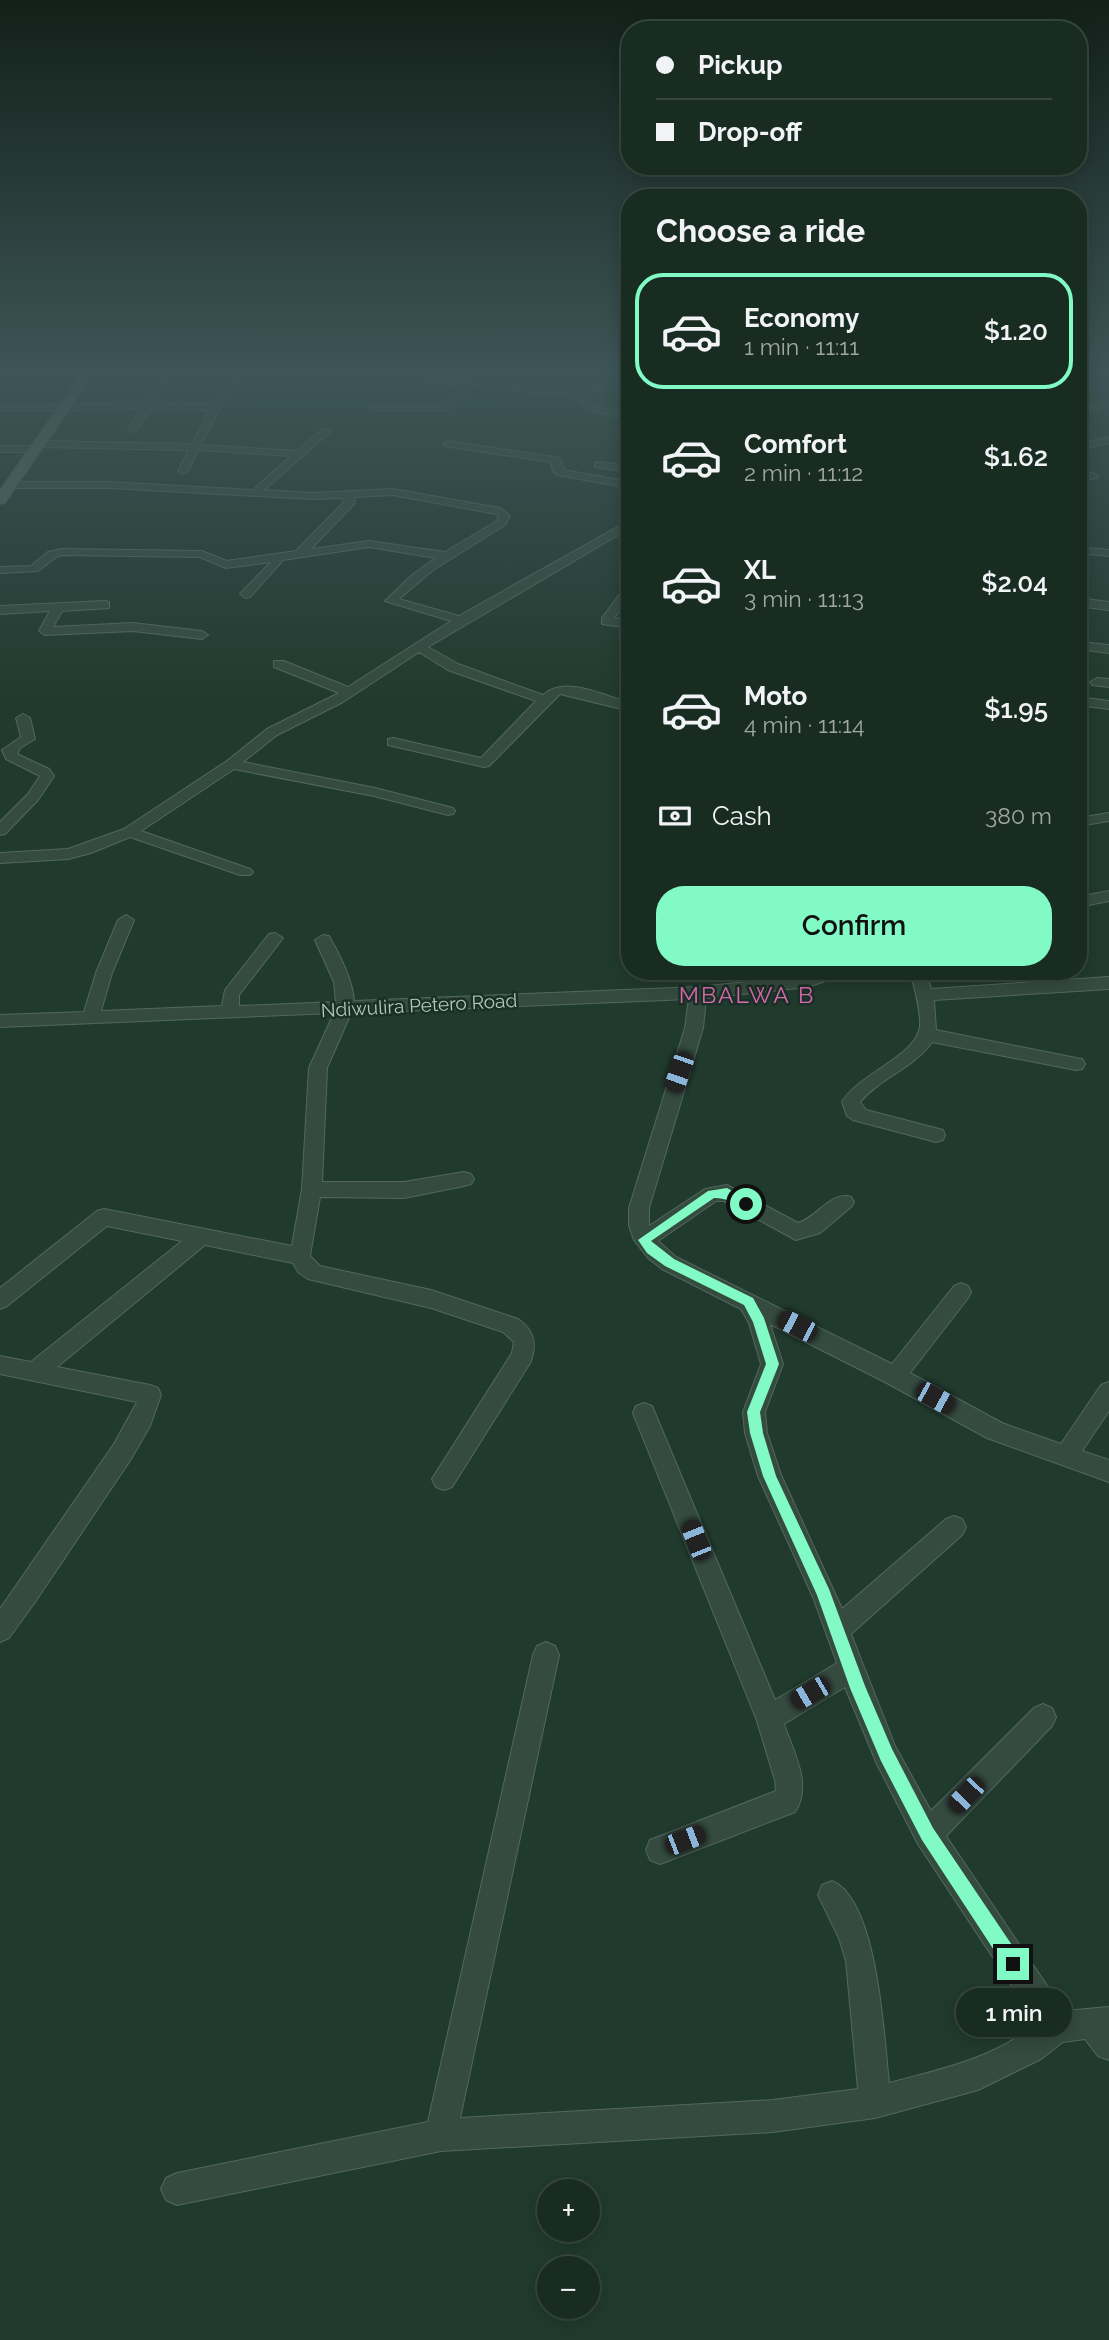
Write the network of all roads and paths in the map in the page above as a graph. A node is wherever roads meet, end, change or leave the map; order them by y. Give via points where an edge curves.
1 (15, 481) edge
2 (268, 481) edge
3 (12, 485) junction
4 (255, 493) junction
5 (346, 494) junction
6 (0, 500) edge
7 (621, 529) edge
8 (1087, 551) edge
9 (1109, 553) edge
10 (300, 554) junction
11 (446, 556) junction
12 (277, 558) junction
13 (0, 570) edge
14 (246, 594) dead end
15 (56, 600) junction
16 (621, 601) edge
17 (1087, 603) edge
18 (105, 605) dead end
19 (1109, 606) edge
20 (0, 610) edge
21 (461, 620) junction
22 (621, 623) edge
23 (202, 635) dead end
24 (419, 646) junction
25 (1087, 647) edge
26 (1109, 649) edge
27 (279, 664) dead end
28 (348, 692) junction
29 (545, 700) junction
30 (1087, 702) edge
31 (621, 704) edge
32 (1109, 705) edge
33 (23, 718) dead end
34 (394, 742) dead end
35 (232, 764) junction
36 (448, 811) dead end
37 (1109, 817) edge
38 (1087, 821) edge
39 (0, 831) edge
40 (129, 832) junction
41 (0, 858) edge
42 (245, 872) dead end
43 (1109, 896) edge
44 (1087, 900) edge
45 (125, 920) dead end
46 (275, 938) dead end
47 (323, 940) dead end
48 (811, 980) edge
49 (920, 980) edge
50 (1109, 983) edge
51 (698, 993) junction
52 (924, 995) junction
53 (344, 1008) junction
54 (230, 1013) junction
55 (91, 1017) junction
56 (0, 1021) edge
57 (928, 1035) junction
58 (1076, 1064) dead end
59 (936, 1135) dead end
60 (464, 1179) dead end
61 (312, 1189) junction
62 (844, 1202) dead end
63 (202, 1236) junction
64 (643, 1240) junction
65 (300, 1256) junction
66 (961, 1292) dead end
67 (0, 1300) edge
68 (748, 1302) junction
69 (0, 1366) edge
70 (33, 1373) junction
71 (895, 1376) junction
72 (1109, 1392) edge
73 (644, 1413) dead end
74 (1066, 1456) junction
75 (1109, 1471) edge
76 (444, 1479) dead end
77 (954, 1527) dead end
78 (0, 1629) edge
79 (837, 1630) junction
80 (545, 1655) dead end
81 (851, 1669) junction
82 (1043, 1717) dead end
83 (769, 1718) junction
84 (928, 1834) junction
85 (660, 1850) dead end
86 (832, 1895) dead end
87 (1057, 2027) junction
88 (1103, 2031) edge
89 (874, 2102) junction
90 (441, 2135) junction
91 (177, 2189) dead end

1 - 3 main road
2 - 4 street
3 - 4 street
3 - 6 main road
4 - 5 street
5 - 10 street via 351,501
5 - 11 street via 404,493 503,513 501,523
7 - 21 street
8 - 9 street
10 - 11 street via 379,544
10 - 12 street
11 - 21 street via 405,585 391,601
12 - 13 street via 226,565 202,554 62,552 34,569
12 - 14 street
15 - 18 street
15 - 20 street
15 - 23 street via 45,631 133,627
16 - 22 street via 606,621
17 - 19 street
21 - 24 street
24 - 28 street
24 - 29 street via 453,667
25 - 26 street
27 - 28 street
28 - 35 street via 283,726
29 - 31 street via 556,690 566,689
29 - 34 street via 484,763
30 - 32 street
33 - 39 street via 28,739 9,750 10,756 47,776
35 - 36 street
35 - 40 street
37 - 38 street
40 - 41 street via 68,854
40 - 42 street
43 - 44 street
45 - 55 street
46 - 54 street via 231,994
47 - 53 street via 342,986
48 - 51 street, Ndiwulira Petero Road
49 - 52 street
50 - 52 street
51 - 53 street, Ndiwulira Petero Road
51 - 64 street via 694,1028 639,1208
52 - 57 street
53 - 54 street, Ndiwulira Petero Road
53 - 61 street via 317,1068
54 - 55 street, Ndiwulira Petero Road
55 - 56 street, Ndiwulira Petero Road
57 - 58 street
57 - 59 street via 918,1049 861,1089 851,1102 860,1115
60 - 61 street via 404,1190
61 - 65 street
62 - 64 street via 813,1227 796,1232 727,1193 712,1194
63 - 65 street
63 - 67 street via 104,1217
63 - 70 street
64 - 68 street via 669,1263
65 - 76 street via 315,1273 430,1299 520,1331 526,1347 522,1356
66 - 71 street
68 - 71 street
68 - 79 street via 772,1364 754,1412 757,1433 770,1476
69 - 70 street
70 - 78 street via 150,1395 133,1435 39,1579
71 - 74 street via 995,1431
72 - 74 street
73 - 83 street
74 - 75 street
77 - 79 street
79 - 81 street
80 - 90 street
81 - 83 street
81 - 84 street via 886,1755
82 - 84 street
83 - 85 street via 790,1795 785,1801
84 - 87 street
86 - 89 street via 861,1961
87 - 88 street
87 - 89 street via 1030,2048 978,2075
89 - 90 street via 772,2116
90 - 91 street

